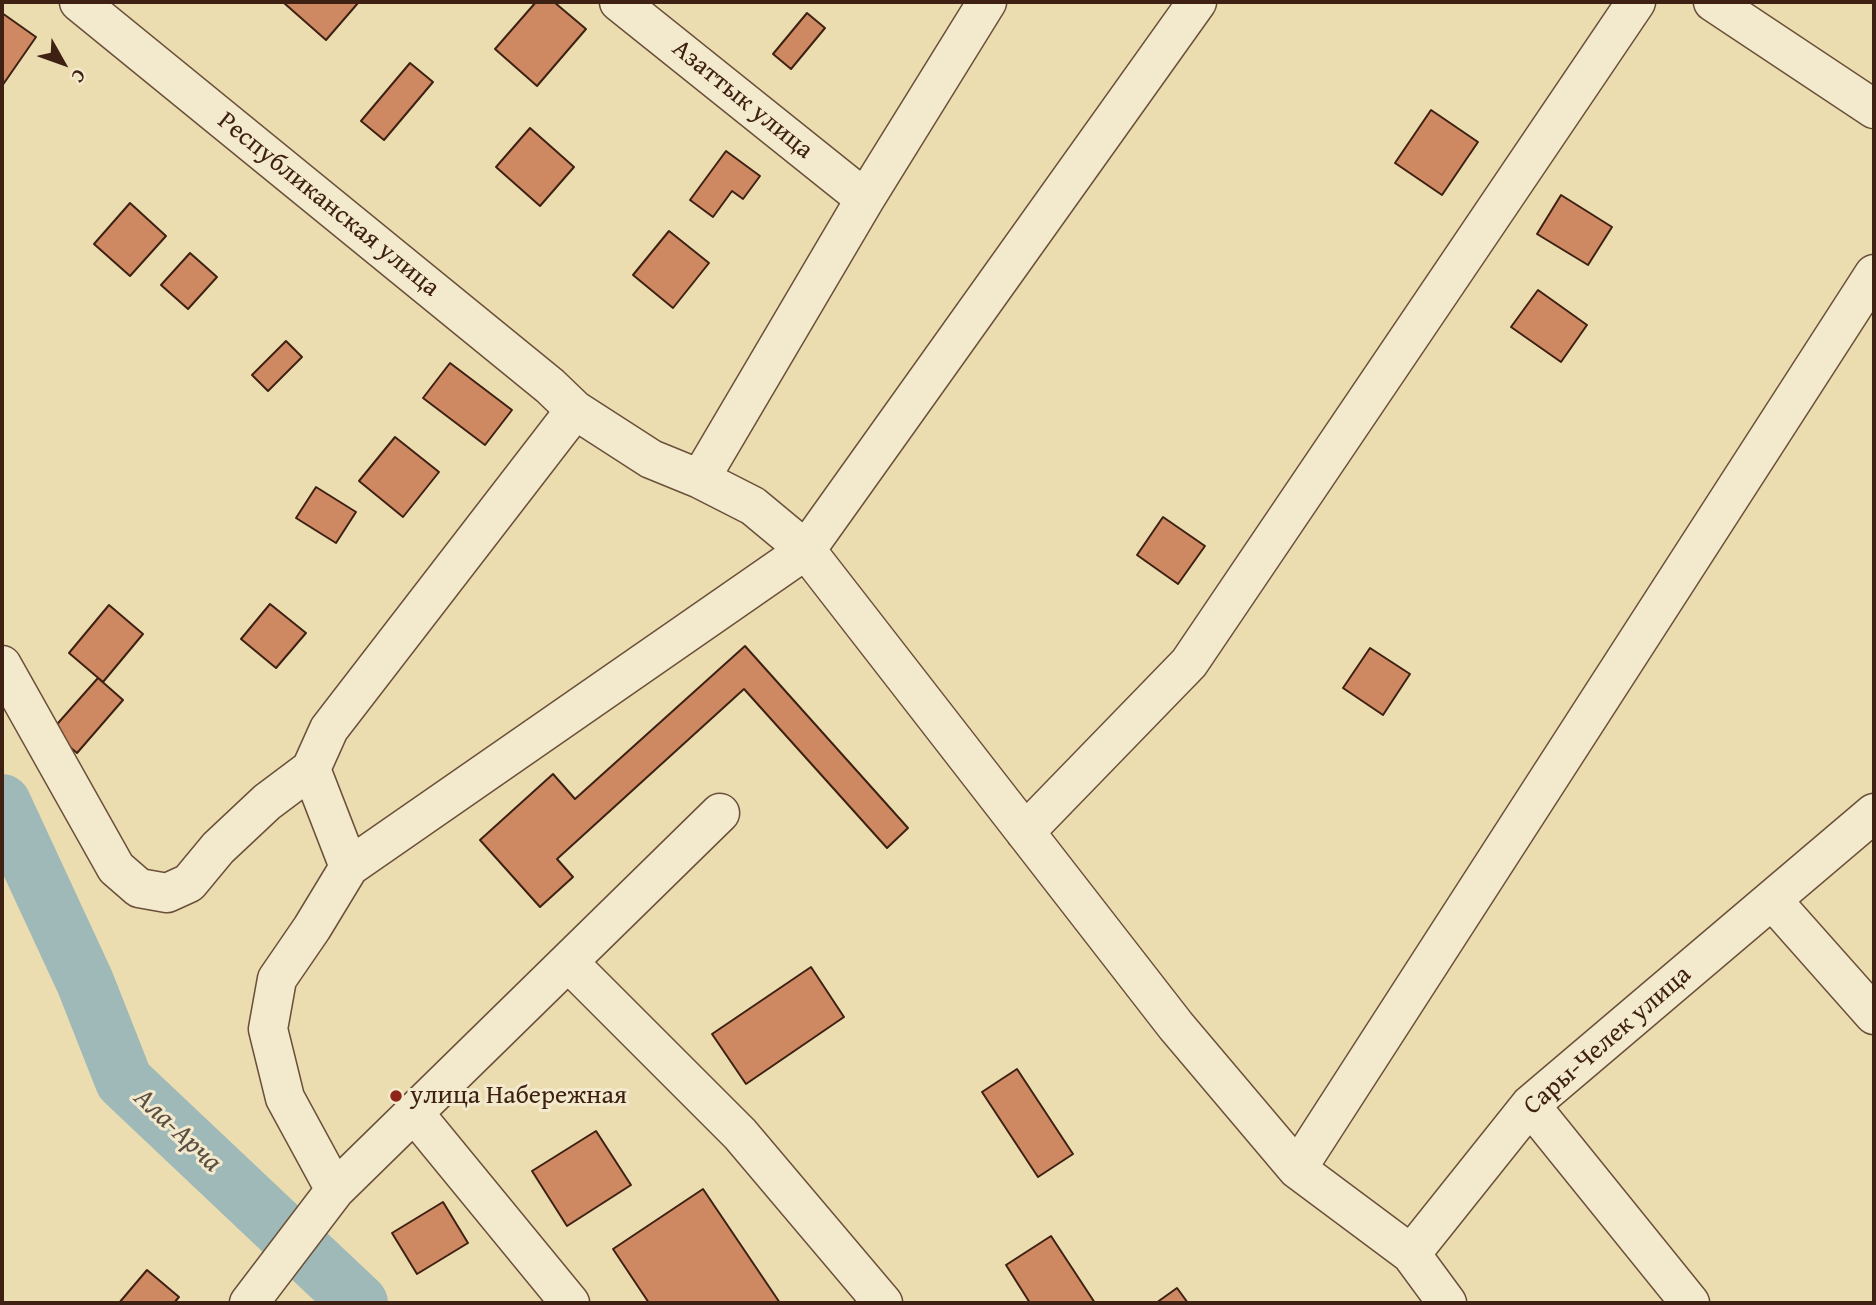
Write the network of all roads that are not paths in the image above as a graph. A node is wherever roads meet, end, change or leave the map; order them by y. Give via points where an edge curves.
1 (79, 2) edge
2 (620, 2) edge
3 (987, 2) edge
4 (1197, 2) edge
5 (1636, 2) edge
6 (1713, 2) edge
7 (1874, 108) edge
8 (865, 199) junction
9 (1874, 274) edge
10 (575, 410) junction
11 (700, 479) junction
12 (806, 550) junction
13 (2, 665) edge
14 (311, 769) junction
15 (720, 813) dead end
16 (1874, 813) edge
17 (1025, 832) junction
18 (349, 867) junction
19 (1772, 900) junction
20 (568, 962) junction
21 (1874, 1015) edge
22 (1530, 1105) junction
23 (414, 1112) junction
24 (1297, 1169) junction
25 (335, 1190) junction
26 (1411, 1254) junction
27 (257, 1300) edge
28 (569, 1303) edge
29 (883, 1303) edge
30 (1447, 1303) edge
31 (1690, 1303) edge

1 - 10 street, Республиканская улица
2 - 8 street, Азаттык улица
3 - 8 street
4 - 12 street
5 - 17 street via 1189,663
6 - 7 street
8 - 11 street
9 - 24 street
10 - 11 street, Республиканская улица via 651,459
10 - 14 street via 329,729
11 - 12 street, Республиканская улица via 753,506
12 - 17 street, Республиканская улица
12 - 18 street
13 - 14 street via 116,868 139,888 167,893 189,883 267,802
14 - 18 street
15 - 20 street
16 - 19 street, Сары-Челек улица
17 - 24 street, Республиканская улица via 1176,1026
18 - 25 street via 276,979 268,1029 285,1098
19 - 21 street
19 - 22 street, Сары-Челек улица
20 - 23 street
20 - 29 street via 740,1134
22 - 26 street, Сары-Челек улица
22 - 31 street
23 - 25 street
23 - 28 street
24 - 26 street
25 - 27 street
26 - 30 street

